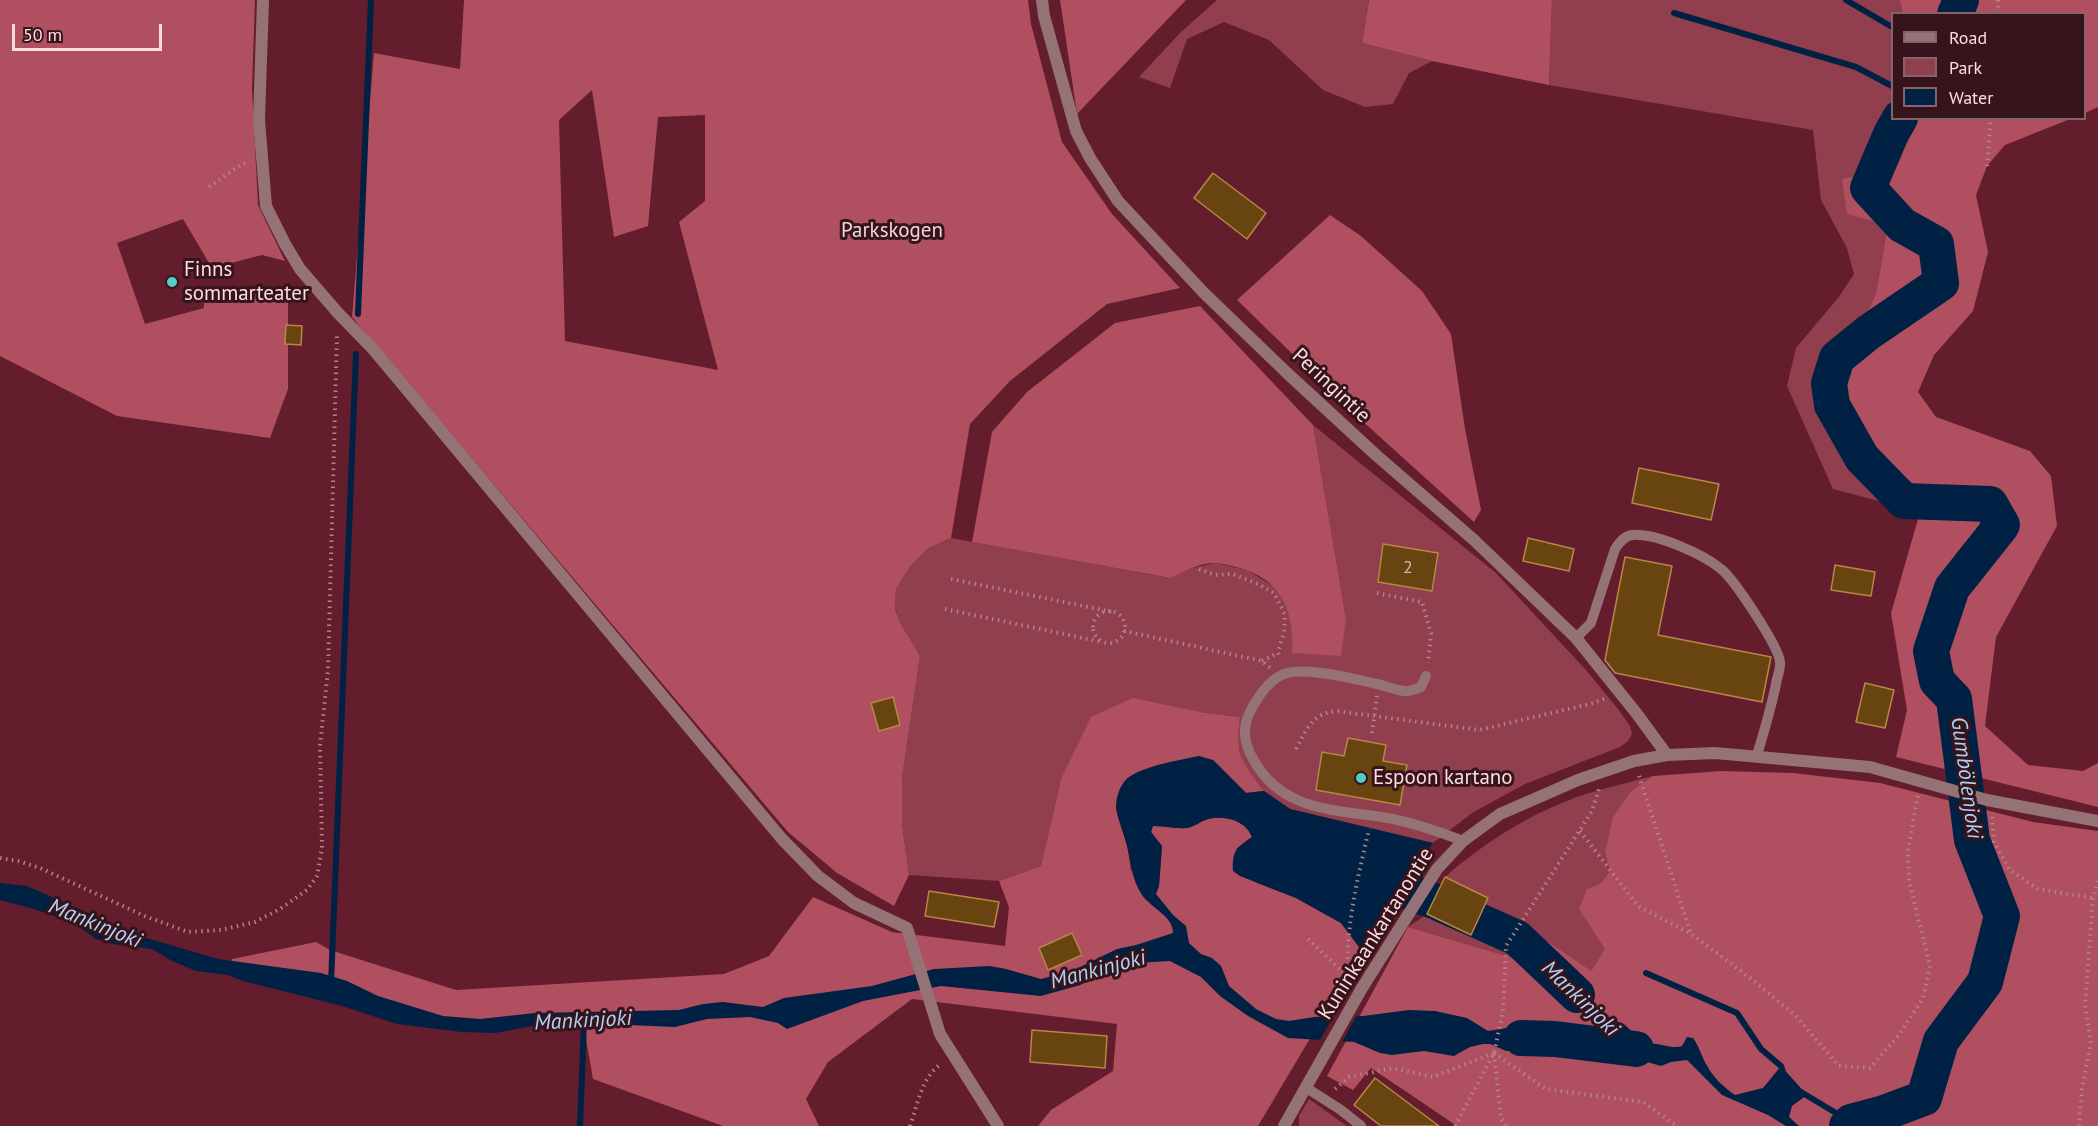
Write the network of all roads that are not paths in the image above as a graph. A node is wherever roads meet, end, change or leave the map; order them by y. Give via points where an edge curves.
1 (263, 0) edge
2 (1041, 0) edge
3 (1576, 638) junction
4 (1426, 676) road end
5 (1667, 755) junction
6 (1757, 755) junction
7 (2098, 821) edge
8 (1463, 841) junction
9 (1305, 1087) junction
10 (998, 1126) edge
11 (1284, 1126) edge
12 (1361, 1126) edge

1 - 10 street via 259,120 266,206 300,268 372,348 782,839 818,876 854,903 907,928 940,1034
2 - 3 street, Peringintie via 1076,131 1118,201 1204,293 1287,373 1474,540
3 - 5 street, Peringintie
3 - 6 lane via 1591,623 1615,549 1631,535 1653,537 1690,551 1723,570 1769,634 1780,663
4 - 8 lane via 1421,687 1406,692 1298,671 1280,675 1263,691 1249,713 1244,731 1247,750 1261,774 1278,791 1298,802 1392,819
5 - 6 street, Kuninkaankartanontie
5 - 8 street, Kuninkaankartanontie via 1634,761 1542,794 1500,814
6 - 7 street, Kuninkaankartanontie via 1870,767 1989,801
8 - 9 street, Kuninkaankartanontie via 1437,869 1410,911
9 - 11 street, Kuninkaankartanontie
9 - 12 lane

